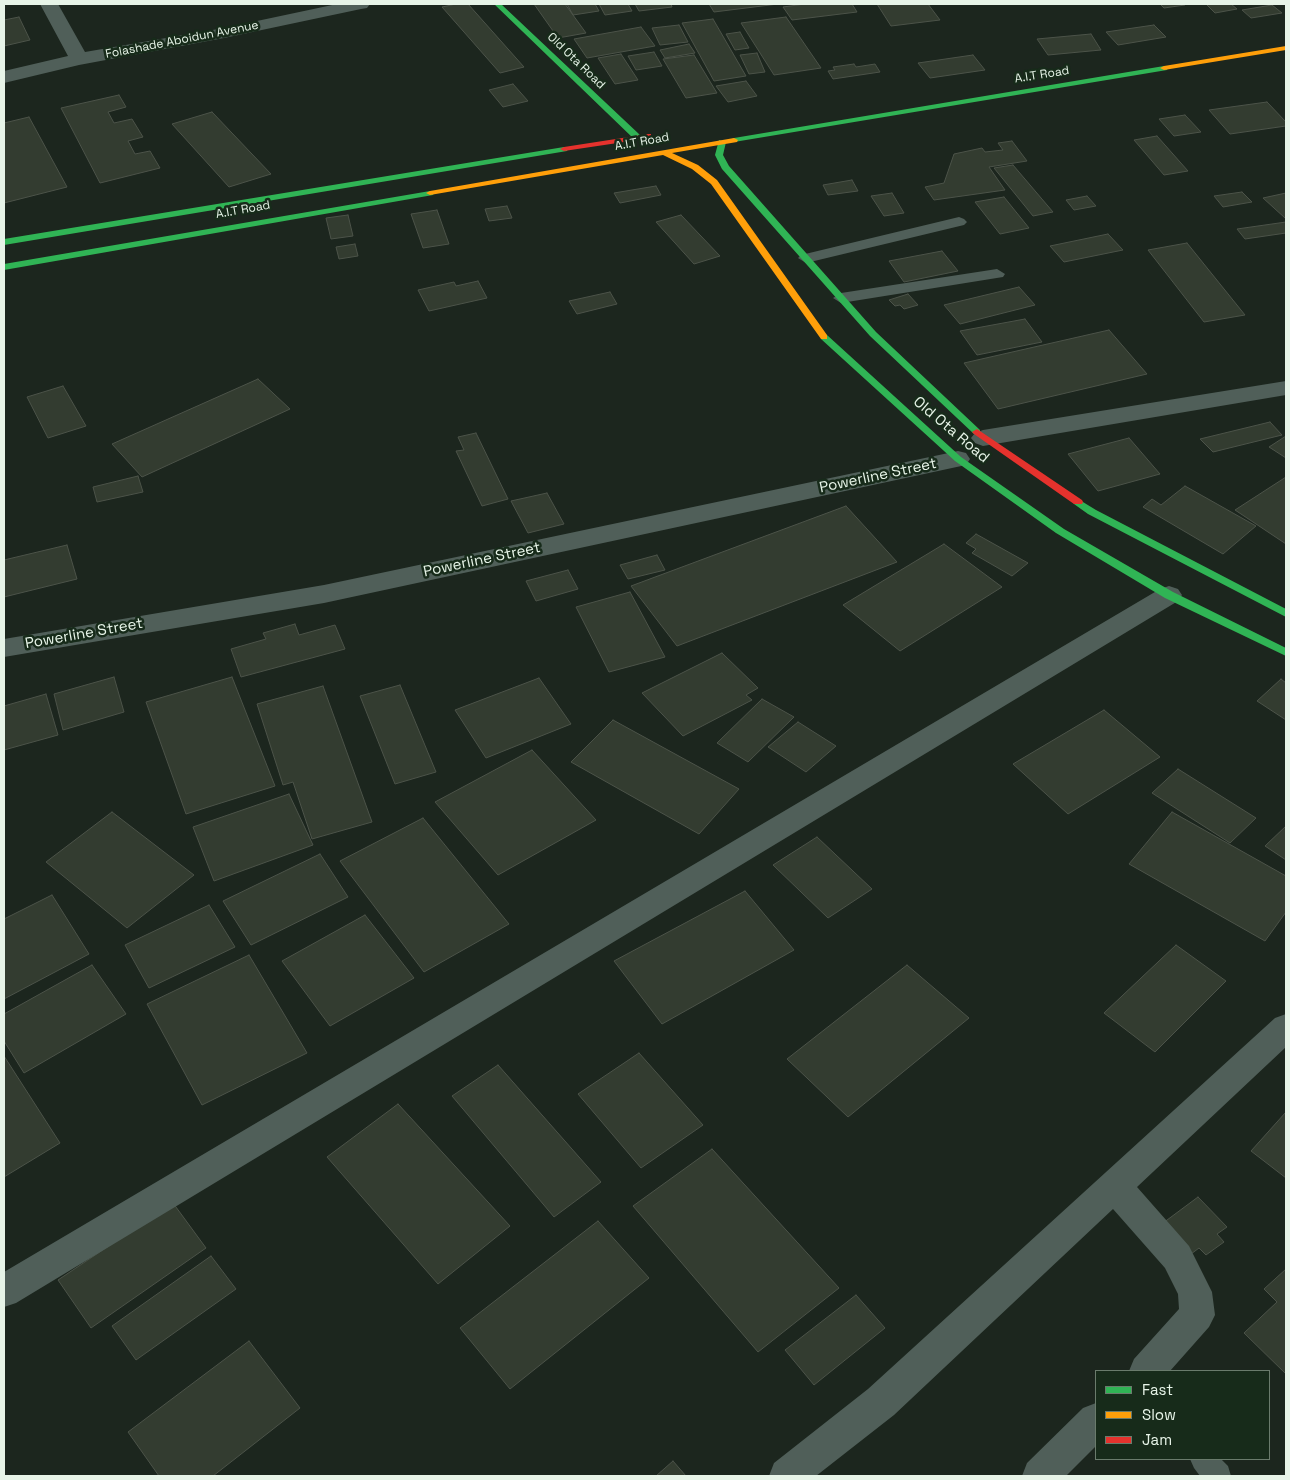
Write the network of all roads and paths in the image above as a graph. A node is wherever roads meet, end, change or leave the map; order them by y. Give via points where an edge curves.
1 (49, 4) edge
2 (361, 4) edge
3 (497, 4) edge
4 (1286, 48) edge
5 (79, 59) junction
6 (4, 77) edge
7 (656, 135) dead end
8 (637, 137) junction
9 (722, 142) junction
10 (663, 152) junction
11 (959, 222) dead end
12 (4, 242) edge
13 (806, 258) junction
14 (4, 266) edge
15 (997, 274) dead end
16 (842, 298) junction
17 (1286, 388) edge
18 (984, 438) junction
19 (958, 458) junction
20 (1169, 595) junction
21 (1286, 613) edge
22 (4, 648) edge
23 (1286, 652) edge
24 (1286, 1027) edge
25 (1115, 1187) junction
26 (4, 1291) edge
27 (1147, 1370) edge
28 (1095, 1423) edge
29 (1204, 1460) edge
30 (787, 1476) edge
31 (1040, 1476) edge
32 (1218, 1476) edge

1 - 5 street
2 - 5 street, Folashade Aboidun Avenue
3 - 8 street, Old Ota Road
4 - 9 street, A.I.T Road
5 - 6 street, Folashade Aboidun Avenue
7 - 8 street, A.I.T Road
8 - 12 street, A.I.T Road
9 - 10 street, A.I.T Road
9 - 13 street, Old Ota Road via 719,155 725,167
10 - 14 street, A.I.T Road
10 - 19 street, Old Ota Road via 695,167 714,182 828,342
11 - 13 lane
13 - 16 street, Old Ota Road
15 - 16 lane
16 - 18 street, Old Ota Road via 873,334
17 - 18 street
18 - 21 street, Old Ota Road via 1092,512
19 - 20 street, Old Ota Road via 1060,531
19 - 22 street, Powerline Street via 324,594
20 - 23 street, Old Ota Road
20 - 26 street
24 - 25 street
25 - 27 street via 1177,1257 1195,1292 1197,1315
25 - 30 street via 881,1402
28 - 31 street
29 - 32 lane

